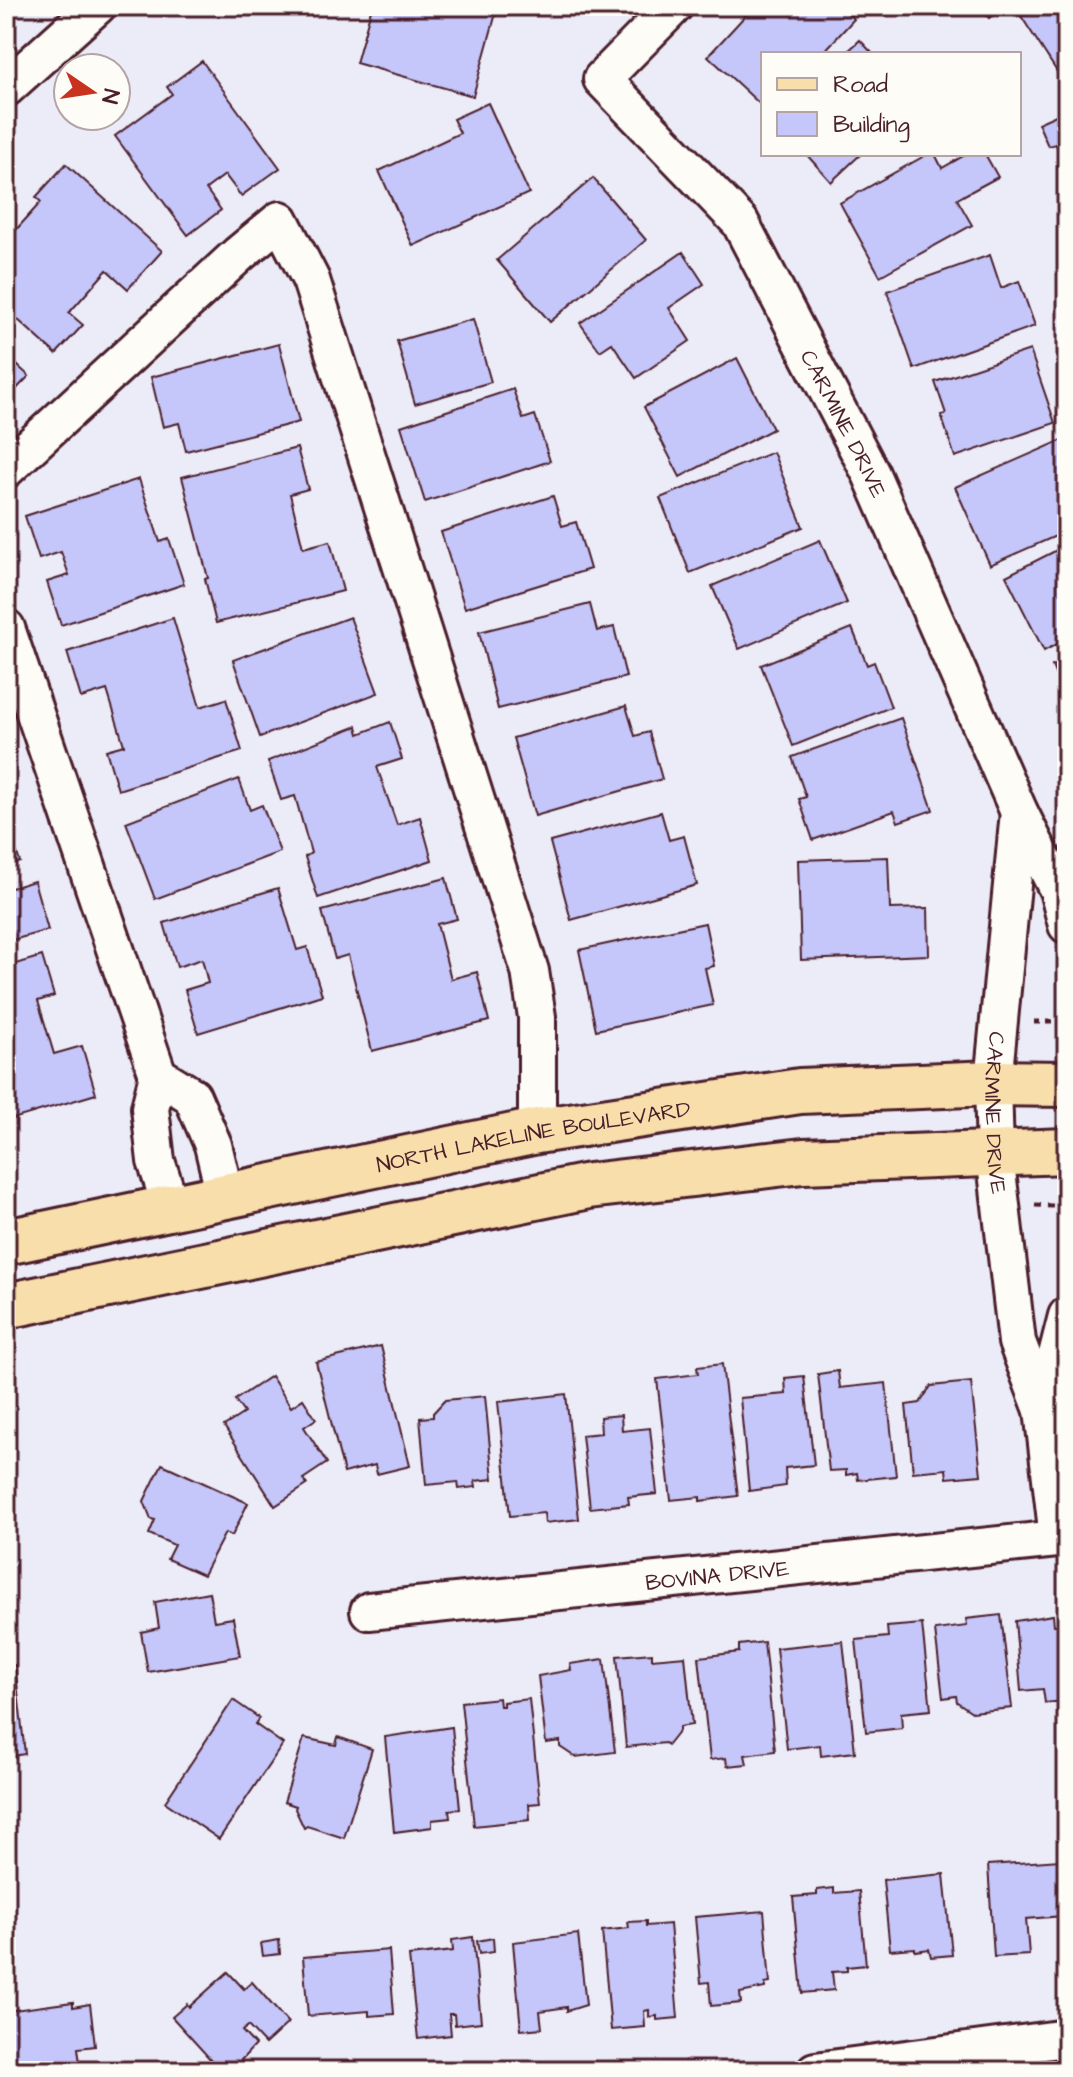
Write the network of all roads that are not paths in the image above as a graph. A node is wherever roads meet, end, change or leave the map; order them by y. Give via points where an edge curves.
1 (674, 6) edge
2 (92, 8) edge
3 (12, 68) edge
4 (6, 469) edge
5 (6, 628) edge
6 (1019, 812) junction
7 (1067, 925) edge
8 (158, 1075) junction
9 (993, 1083) junction
10 (1067, 1084) edge
11 (537, 1131) junction
12 (1067, 1151) edge
13 (995, 1154) junction
14 (225, 1195) junction
15 (171, 1207) junction
16 (6, 1242) edge
17 (6, 1306) edge
18 (1067, 1316) edge
19 (1043, 1410) junction
20 (1063, 1538) edge
21 (369, 1611) dead end
22 (1067, 2038) edge
23 (815, 2071) edge

1 - 6 street, CARMINE DRIVE via 602,79 740,222 871,474
2 - 3 street
4 - 11 street via 280,220 311,280 530,971 537,1017
5 - 8 street
6 - 7 street, CARMINE DRIVE via 1058,890
6 - 9 street, CARMINE DRIVE
8 - 14 street via 192,1096 213,1145
8 - 15 street via 150,1108 156,1161
9 - 10 main road, NORTH LAKELINE BOULEVARD
9 - 11 main road, NORTH LAKELINE BOULEVARD via 800,1091
9 - 13 street, CARMINE DRIVE
11 - 14 main road, NORTH LAKELINE BOULEVARD
12 - 13 main road
13 - 17 main road via 803,1161 589,1186
13 - 19 street, CARMINE DRIVE via 1017,1342
14 - 15 main road, NORTH LAKELINE BOULEVARD
15 - 16 main road, NORTH LAKELINE BOULEVARD
18 - 19 street, CARMINE DRIVE
19 - 20 street, CARMINE DRIVE
20 - 21 street, BOVINA DRIVE
22 - 23 street

